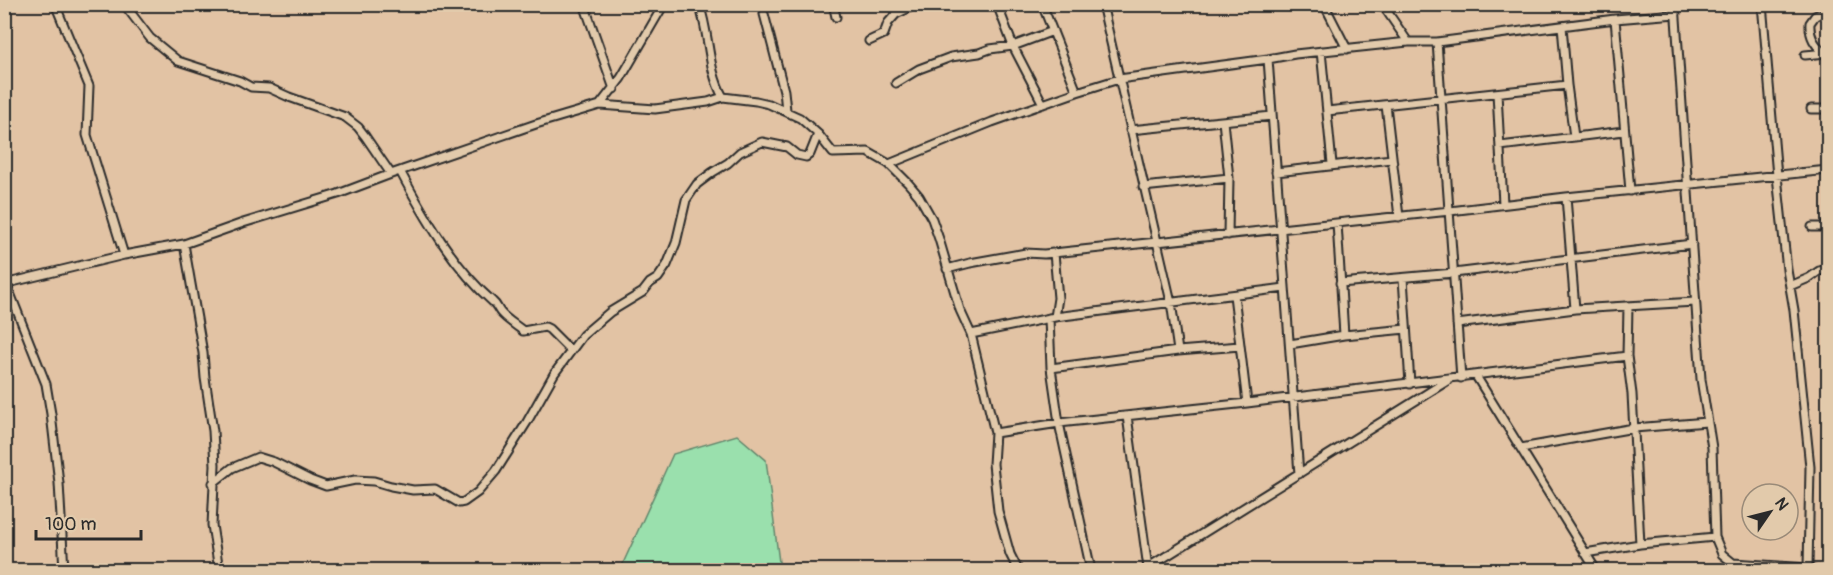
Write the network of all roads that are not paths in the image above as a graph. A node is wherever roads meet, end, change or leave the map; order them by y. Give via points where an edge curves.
1 (55, 4) edge
2 (124, 4) edge
3 (584, 4) edge
4 (664, 4) edge
5 (699, 4) edge
6 (834, 4) edge
7 (917, 4) edge
8 (997, 4) edge
9 (1042, 4) edge
10 (1102, 4) edge
11 (1324, 4) edge
12 (1382, 4) edge
13 (1676, 4) edge
14 (1762, 4) edge
15 (1828, 10) edge
16 (764, 14) dead end
17 (1676, 14) junction
18 (836, 17) dead end
19 (1615, 19) junction
20 (1562, 26) junction
21 (1053, 31) junction
22 (869, 41) dead end
23 (1408, 42) junction
24 (1437, 42) junction
25 (1013, 46) junction
26 (1347, 49) junction
27 (1321, 51) junction
28 (1827, 53) edge
29 (1805, 55) dead end
30 (1268, 59) junction
31 (1119, 79) junction
32 (896, 83) dead end
33 (1567, 85) junction
34 (614, 89) junction
35 (1077, 92) junction
36 (1497, 93) junction
37 (723, 97) junction
38 (1441, 99) junction
39 (1043, 104) junction
40 (600, 105) junction
41 (1386, 105) junction
42 (1828, 108) edge
43 (1811, 109) dead end
44 (786, 110) junction
45 (1327, 111) junction
46 (1272, 116) junction
47 (1222, 121) junction
48 (1130, 130) junction
49 (1624, 131) junction
50 (818, 134) junction
51 (1574, 137) junction
52 (1500, 146) junction
53 (1392, 159) junction
54 (889, 164) junction
55 (1332, 164) junction
56 (1828, 170) edge
57 (400, 171) junction
58 (1276, 172) junction
59 (391, 174) junction
60 (1777, 176) junction
61 (1228, 178) junction
62 (1688, 186) junction
63 (1143, 187) junction
64 (1630, 191) junction
65 (1566, 197) junction
66 (1503, 204) junction
67 (1450, 211) junction
68 (1399, 217) junction
69 (1336, 223) junction
70 (1812, 227) dead end
71 (1828, 227) edge
72 (1281, 229) junction
73 (1228, 235) junction
74 (1156, 242) junction
75 (184, 244) junction
76 (1692, 244) junction
77 (1054, 253) junction
78 (124, 255) junction
79 (1571, 258) junction
80 (947, 268) junction
81 (1828, 269) edge
82 (1454, 273) junction
83 (1403, 278) junction
84 (1340, 283) junction
85 (5, 284) edge
86 (1790, 286) junction
87 (1285, 288) junction
88 (1234, 295) junction
89 (1171, 302) junction
90 (1695, 302) junction
91 (1628, 306) junction
92 (1575, 309) junction
93 (1052, 317) junction
94 (1458, 324) junction
95 (1407, 329) junction
96 (971, 334) junction
97 (1344, 335) junction
98 (1290, 344) junction
99 (1240, 346) junction
100 (570, 350) junction
101 (1179, 351) junction
102 (1627, 356) junction
103 (1051, 368) junction
104 (1476, 376) junction
105 (1461, 378) junction
106 (1450, 379) junction
107 (1410, 384) junction
108 (1293, 398) junction
109 (1247, 403) junction
110 (1126, 416) junction
111 (1707, 422) junction
112 (1059, 423) junction
113 (1634, 428) junction
114 (995, 433) junction
115 (1521, 448) junction
116 (1299, 474) junction
117 (213, 483) junction
118 (1715, 537) junction
119 (1640, 544) junction
120 (1585, 553) junction
121 (1146, 569) edge
122 (1794, 569) edge
123 (1810, 569) edge
124 (64, 570) edge
125 (219, 570) edge
126 (1018, 570) edge
127 (1091, 570) edge
128 (1596, 570) edge

1 - 78 street via 89,86 87,135
2 - 59 street via 150,39 178,61 251,87 268,88 345,117 358,127
3 - 34 street
4 - 34 street
5 - 37 street via 714,77
6 - 18 street
7 - 22 street via 896,14 884,34
8 - 25 street
9 - 21 street
10 - 31 street
11 - 26 street
12 - 23 street
13 - 17 street
14 - 60 street
15 - 28 street via 1813,17 1810,23 1811,36
16 - 44 street
17 - 19 street
17 - 62 street
19 - 20 street
19 - 49 street
20 - 24 street
20 - 33 street
21 - 25 street
21 - 35 street
23 - 24 street
23 - 26 street
24 - 38 street
25 - 32 street via 951,57
25 - 39 street
26 - 27 street
27 - 30 street
27 - 45 street
28 - 29 street
30 - 31 street
30 - 46 street
31 - 35 street
31 - 48 street
33 - 36 street
33 - 51 street
34 - 40 street
35 - 39 street
36 - 38 street
36 - 52 street
37 - 40 street via 655,109
37 - 44 street
38 - 41 street
38 - 67 street
39 - 54 street
40 - 57 street
41 - 45 street
41 - 53 street
42 - 43 street
44 - 50 street
45 - 55 street
46 - 47 street
46 - 58 street
47 - 48 street
47 - 61 street
48 - 63 street
49 - 51 street
49 - 64 street
50 - 54 street via 833,153 868,152
50 - 100 street via 806,158 787,147 762,142 740,152 704,178 686,200 675,243 658,278 640,295 600,319
51 - 52 street
52 - 66 street
53 - 55 street
53 - 68 street
54 - 80 street via 919,196 939,239
55 - 58 street
56 - 60 street
57 - 59 street
57 - 100 street via 451,254 500,312 523,330 549,329
58 - 72 street
59 - 75 street
60 - 62 street
60 - 86 street
61 - 63 street
61 - 73 street
62 - 64 street
62 - 76 street
63 - 74 street
64 - 65 street
65 - 66 street
65 - 79 street
66 - 67 street
67 - 68 street
67 - 82 street
68 - 69 street
69 - 72 street
69 - 84 street
70 - 71 street
72 - 73 street
72 - 87 street
73 - 74 street
74 - 77 street
74 - 89 street
75 - 78 street
75 - 117 street via 213,431
76 - 79 street
76 - 90 street
77 - 80 street via 1026,253
77 - 93 street via 1058,298
78 - 85 street
79 - 82 street
79 - 92 street
80 - 96 street
81 - 86 street
82 - 83 street
82 - 94 street
83 - 84 street
83 - 95 street
84 - 97 street
85 - 124 street via 46,384 59,483
86 - 123 street via 1810,467
87 - 88 street
87 - 98 street
88 - 89 street
88 - 99 street
89 - 93 street
89 - 101 street
90 - 91 street
90 - 111 street
91 - 92 street
91 - 102 street
92 - 94 street
93 - 96 street
93 - 103 street
94 - 105 street
95 - 97 street
95 - 107 street
96 - 114 street
97 - 98 street
98 - 108 street
99 - 101 street
99 - 109 street
100 - 117 street via 496,471 464,502 435,489 412,490 374,481 326,486 258,457 232,468
101 - 103 street
102 - 104 street
102 - 113 street
103 - 112 street
104 - 105 street
104 - 115 street
105 - 106 street
106 - 107 street
106 - 116 street
107 - 108 street
108 - 109 street
108 - 116 street
109 - 110 street
110 - 112 street
110 - 121 street
111 - 113 street
111 - 118 street via 1712,448
112 - 114 street
112 - 127 street
113 - 115 street
113 - 119 street
114 - 126 street via 993,464 998,511
115 - 120 street
116 - 121 street
117 - 125 street via 212,525
118 - 119 street
118 - 122 street via 1722,554 1733,562
119 - 120 street
120 - 128 street
122 - 123 street

